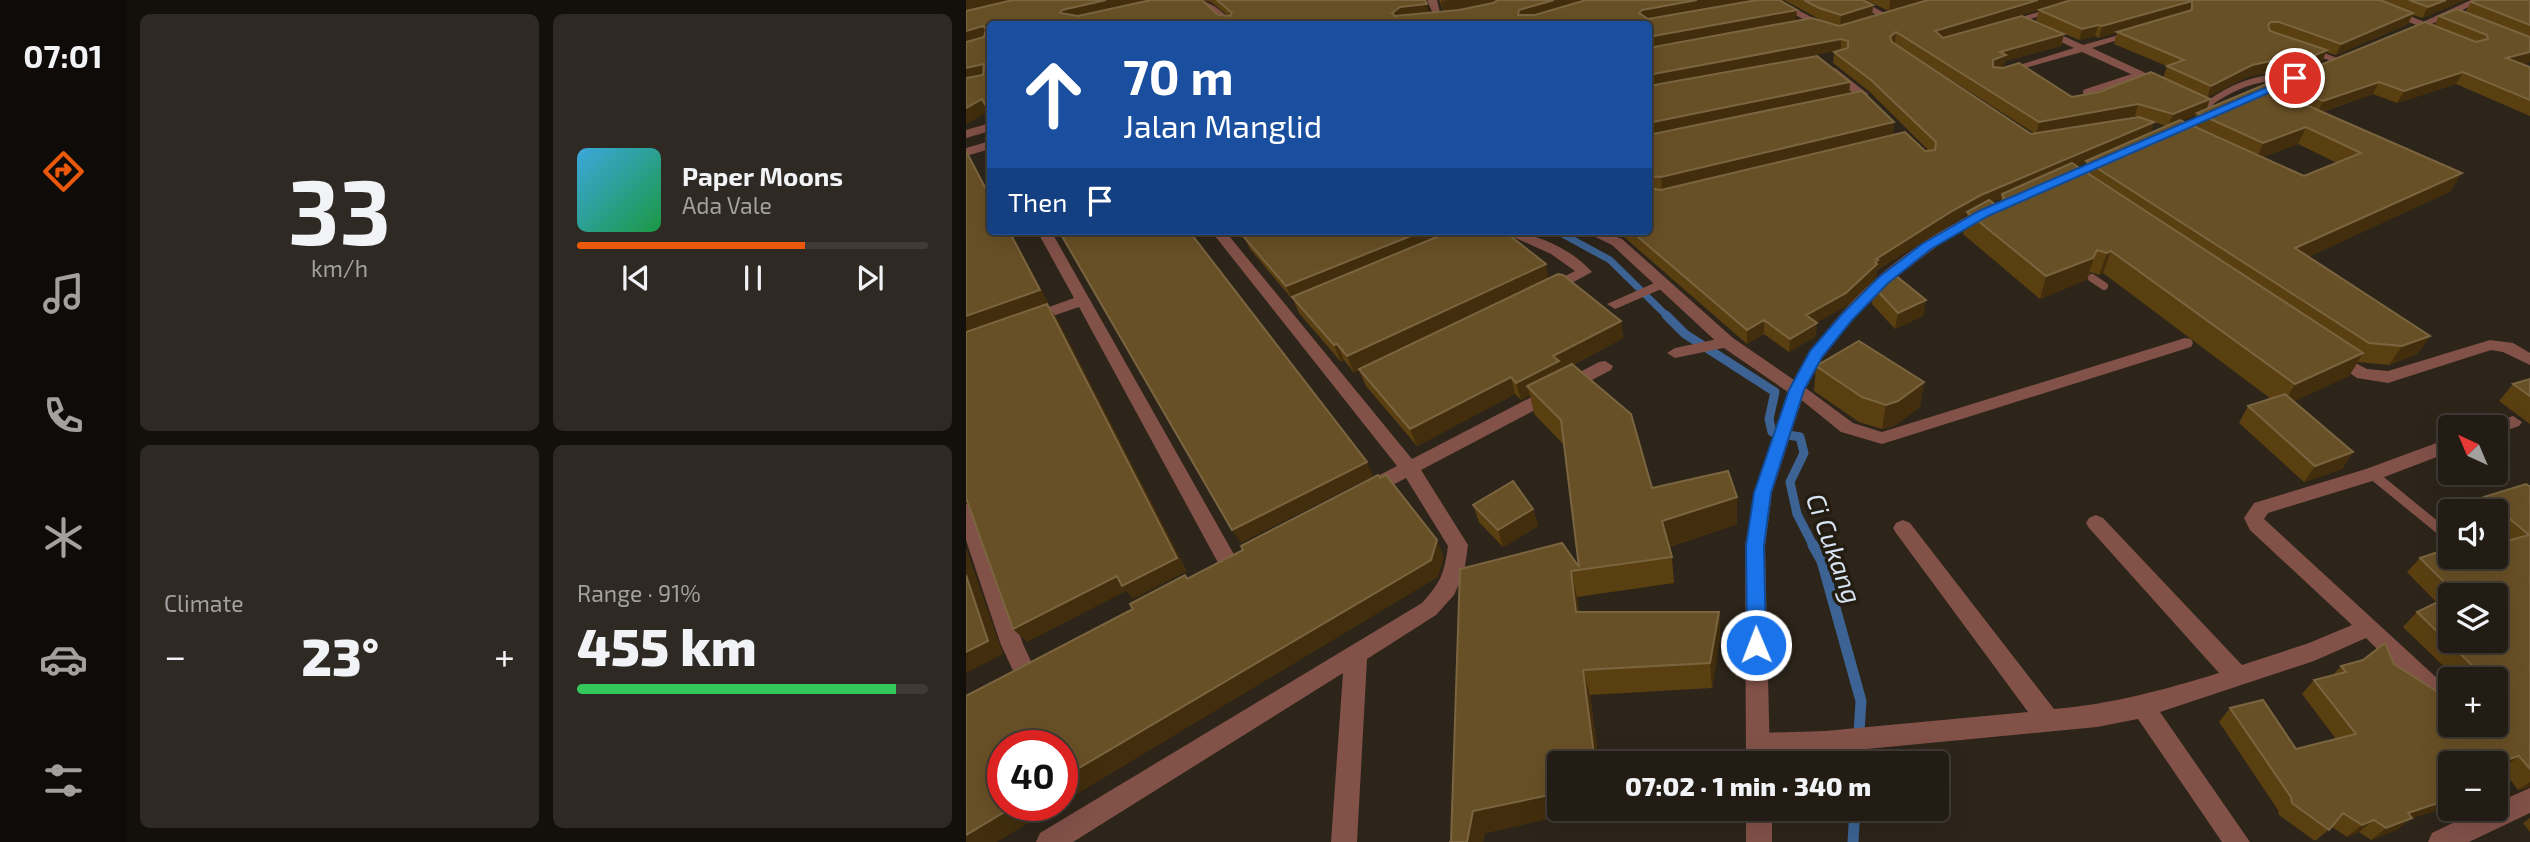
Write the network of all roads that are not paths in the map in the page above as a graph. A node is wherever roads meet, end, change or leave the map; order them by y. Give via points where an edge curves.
1 (1196, 0) edge
2 (1432, 0) edge
3 (1853, 0) edge
4 (2088, 0) edge
5 (2477, 0) edge
6 (1770, 2) edge
7 (2392, 12) edge
8 (1887, 17) edge
9 (1427, 20) edge
10 (2020, 20) junction
11 (1226, 21) edge
12 (1813, 23) junction
13 (1799, 25) edge
14 (2151, 26) edge
15 (1994, 28) edge
16 (2423, 28) junction
17 (1837, 32) edge
18 (2395, 37) edge
19 (2289, 44) edge
20 (2085, 49) junction
21 (1822, 63) edge
22 (2141, 74) junction
23 (1997, 75) edge
24 (2086, 92) edge
25 (1834, 103) edge
26 (2213, 107) junction
27 (2197, 120) edge
28 (987, 128) edge
29 (966, 134) edge
30 (987, 146) edge
31 (966, 152) edge
32 (1991, 214) edge
33 (1046, 235) edge
34 (1224, 235) edge
35 (1517, 235) edge
36 (1600, 235) edge
37 (2092, 278) edge
38 (2104, 286) dead end
39 (1657, 287) junction
40 (1537, 295) edge
41 (1084, 300) junction
42 (1615, 304) dead end
43 (1018, 323) edge
44 (1721, 343) junction
45 (2185, 343) dead end
46 (2315, 345) edge
47 (1675, 354) dead end
48 (2530, 360) edge
49 (1605, 366) dead end
50 (1797, 390) junction
51 (2513, 422) dead end
52 (2508, 424) edge
53 (2438, 449) edge
54 (1410, 468) junction
55 (2372, 474) junction
56 (1350, 500) edge
57 (966, 510) edge
58 (2096, 523) dead end
59 (1903, 528) dead end
60 (2438, 528) edge
61 (1229, 564) edge
62 (2369, 627) junction
63 (1356, 653) junction
64 (1024, 670) edge
65 (2238, 677) junction
66 (2438, 693) edge
67 (2143, 707) junction
68 (2049, 721) junction
69 (1758, 751) edge
70 (1771, 751) edge
71 (2530, 800) edge
72 (1759, 821) edge
73 (1049, 842) edge
74 (1344, 842) edge
75 (1759, 842) edge
76 (2237, 842) edge
77 (2441, 842) edge

1 - 11 street
2 - 9 street via 1444,18
3 - 8 street
4 - 10 street
5 - 16 street via 2455,16
6 - 12 street
7 - 16 lane
10 - 15 street
10 - 20 street
12 - 13 street
12 - 17 street
14 - 20 street
16 - 18 street
19 - 26 street via 2343,58
20 - 22 street
20 - 23 street
21 - 25 street via 1868,100
22 - 24 lane
22 - 26 street
26 - 27 street
28 - 29 street
30 - 31 street
32 - 50 street via 1939,238 1883,280 1816,355
33 - 41 street
34 - 54 street via 1239,246 1290,308 1350,384 1393,452
35 - 40 street via 1556,251 1591,276
36 - 39 street via 1617,242
37 - 38 lane
39 - 42 street
39 - 44 street
41 - 43 street
41 - 61 street
44 - 47 street
44 - 50 street
45 - 50 street via 1882,439 1853,430
46 - 48 street via 2350,368 2376,377 2399,376 2490,345 2507,347
49 - 54 street
50 - 69 street via 1763,493 1755,546
51 - 52 street
53 - 55 street
54 - 56 street
54 - 63 street via 1458,545 1454,573 1429,609
55 - 60 lane
55 - 62 street via 2261,508 2254,518
57 - 64 street
58 - 65 street
59 - 68 street
62 - 65 street
62 - 66 street
63 - 73 street
63 - 74 street
65 - 67 street
67 - 68 street
67 - 76 street
68 - 70 street
71 - 77 street
72 - 75 street

